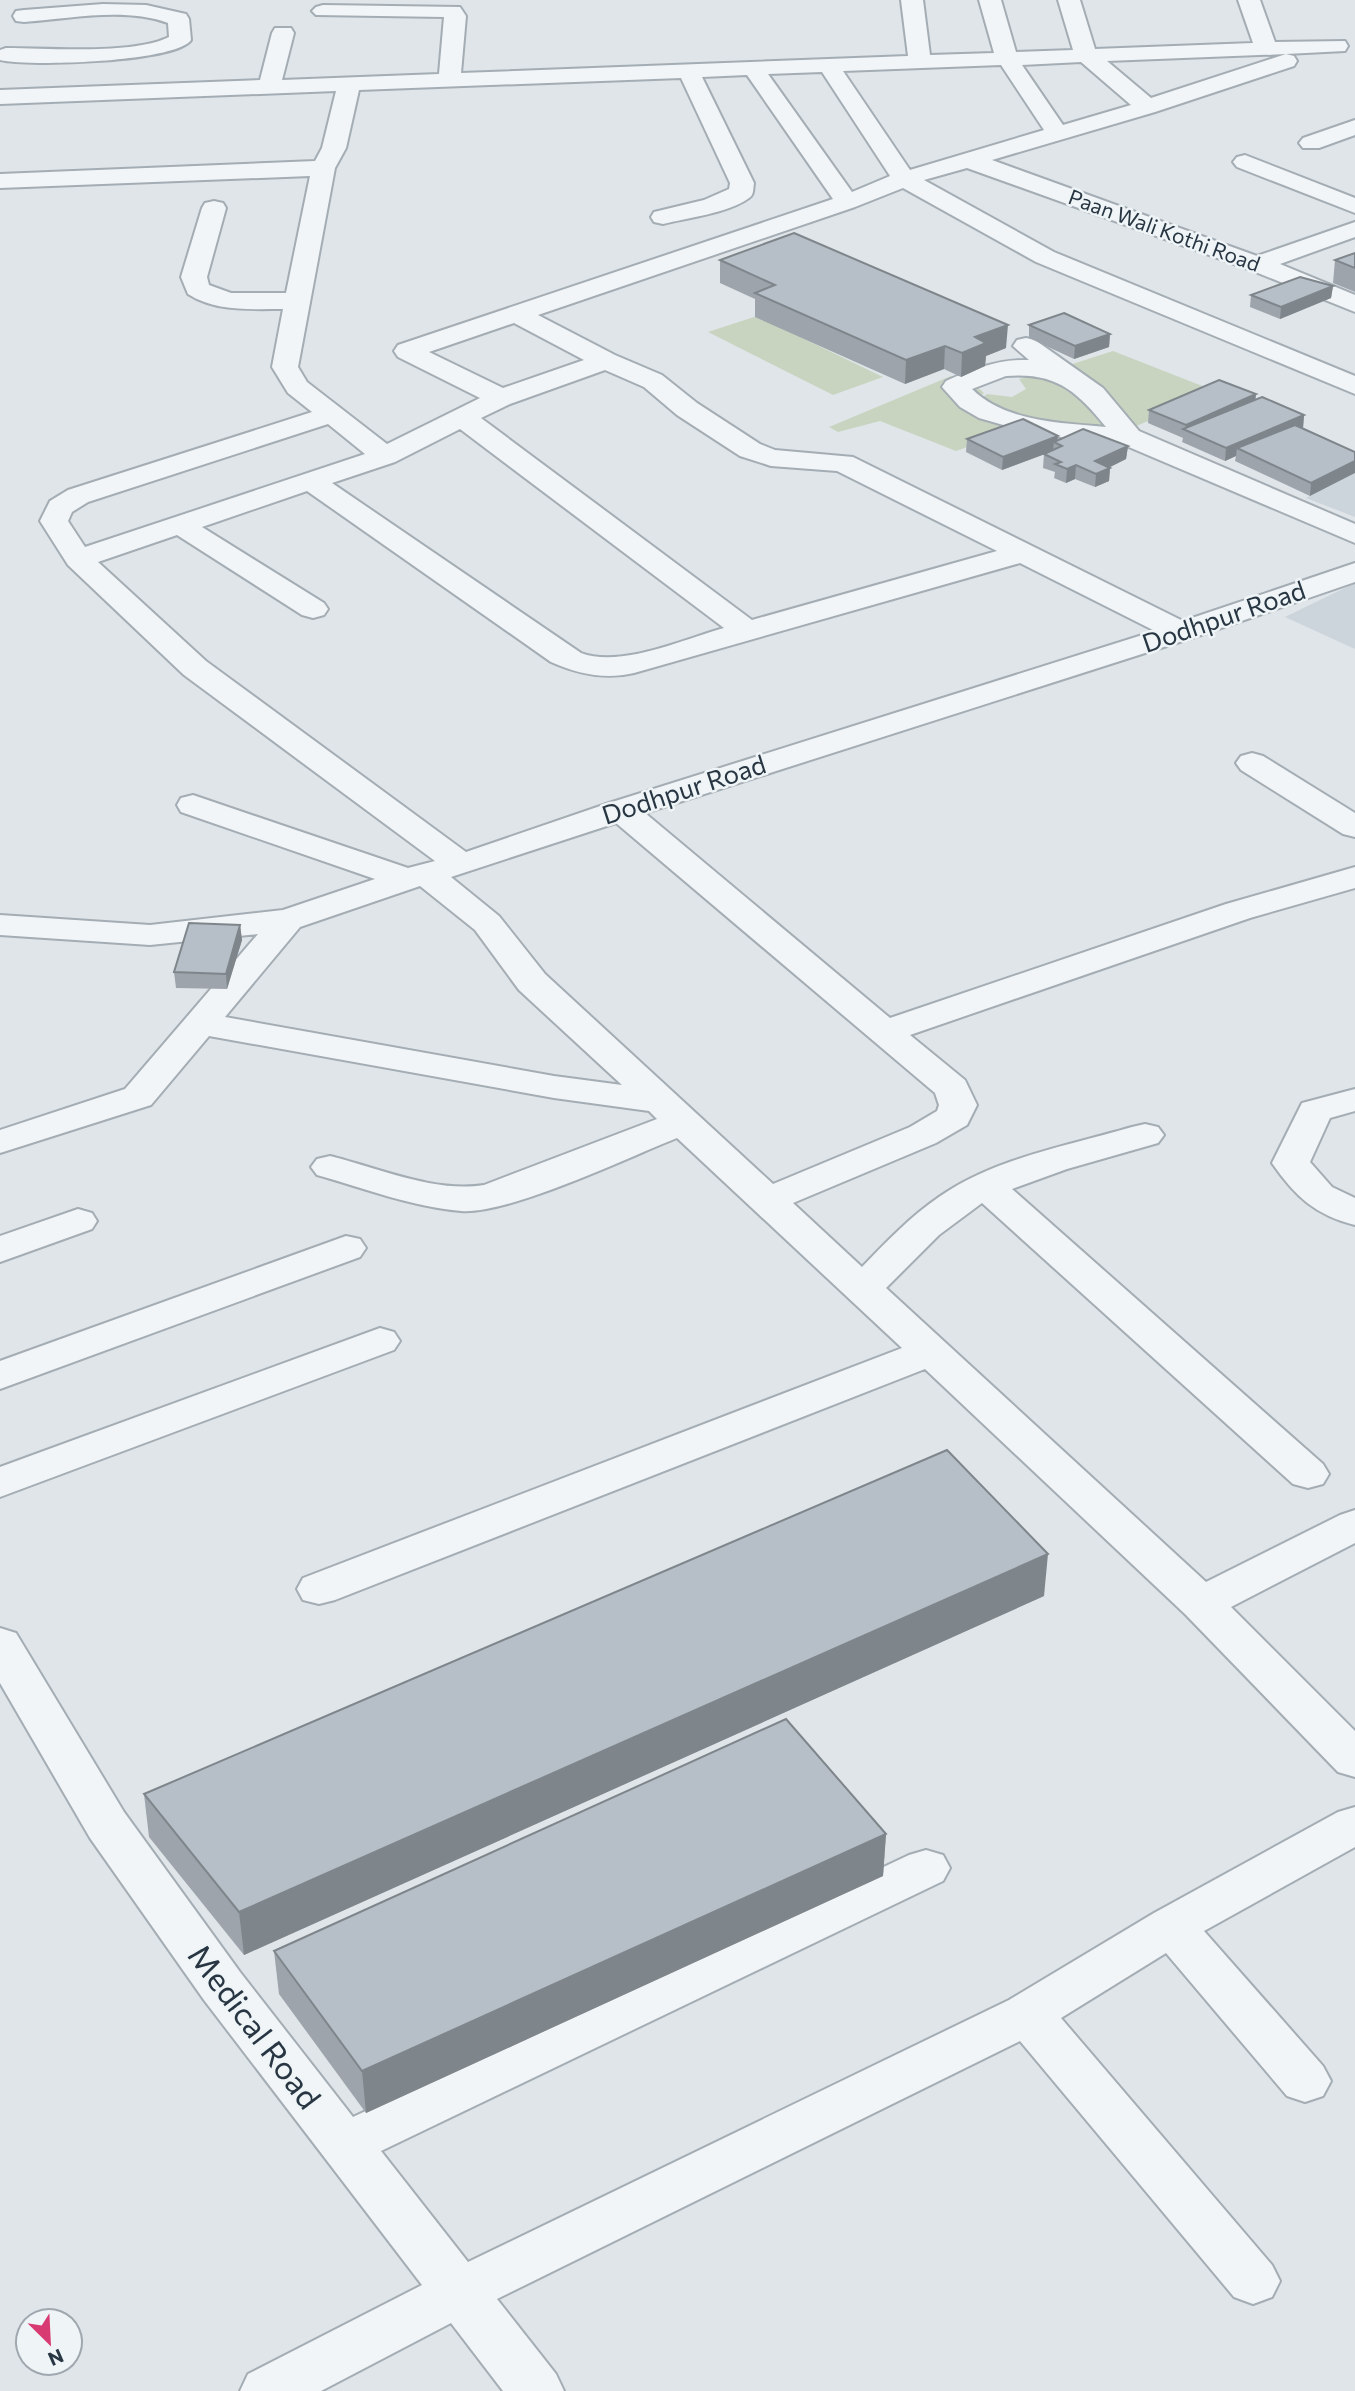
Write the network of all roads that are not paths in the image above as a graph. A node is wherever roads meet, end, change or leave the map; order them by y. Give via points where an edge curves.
1 (912, 0) edge
2 (990, 0) edge
3 (1069, 0) edge
4 (1249, 0) edge
5 (27, 8) edge
6 (323, 11) dead end
7 (283, 33) dead end
8 (1266, 48) junction
9 (1338, 51) edge
10 (1086, 55) junction
11 (1007, 58) junction
12 (3, 62) edge
13 (920, 62) junction
14 (830, 68) junction
15 (754, 70) junction
16 (689, 72) junction
17 (450, 81) junction
18 (349, 85) junction
19 (269, 88) junction
20 (0, 97) edge
21 (1147, 107) junction
22 (1355, 127) edge
23 (1056, 133) junction
24 (1311, 144) dead end
25 (971, 161) junction
26 (1245, 162) dead end
27 (323, 168) junction
28 (904, 179) junction
29 (0, 181) edge
30 (847, 202) junction
31 (1355, 206) edge
32 (214, 208) dead end
33 (663, 217) dead end
34 (1355, 229) edge
35 (1257, 264) junction
36 (298, 301) junction
37 (1355, 304) edge
38 (516, 314) junction
39 (1026, 346) dead end
40 (606, 361) junction
41 (1070, 377) junction
42 (1355, 386) edge
43 (501, 398) junction
44 (329, 415) junction
45 (462, 417) junction
46 (1129, 437) junction
47 (385, 456) junction
48 (310, 481) junction
49 (180, 525) junction
50 (1355, 534) edge
51 (1023, 553) junction
52 (78, 559) junction
53 (1355, 572) edge
54 (313, 609) dead end
55 (747, 631) junction
56 (1181, 632) junction
57 (1252, 763) dead end
58 (193, 805) dead end
59 (621, 810) junction
60 (1355, 827) edge
61 (462, 865) junction
62 (416, 876) junction
63 (1355, 877) edge
64 (288, 920) junction
65 (0, 925) edge
66 (198, 1023) junction
67 (886, 1031) junction
68 (1355, 1100) edge
69 (673, 1112) junction
70 (1145, 1135) dead end
71 (0, 1142) edge
72 (330, 1167) dead end
73 (987, 1187) junction
74 (768, 1200) junction
75 (1355, 1213) edge
76 (78, 1221) dead end
77 (346, 1248) dead end
78 (0, 1250) edge
79 (863, 1289) junction
80 (380, 1341) dead end
81 (931, 1352) junction
82 (0, 1376) edge
83 (1308, 1474) dead end
84 (0, 1483) edge
85 (1355, 1525) edge
86 (319, 1589) dead end
87 (1201, 1603) junction
88 (0, 1644) edge
89 (1355, 1760) edge
90 (1355, 1825) edge
91 (926, 1868) dead end
92 (1171, 1926) junction
93 (1027, 2014) junction
94 (1305, 2081) dead end
95 (344, 2145) junction
96 (1254, 2281) dead end
97 (458, 2293) junction
98 (268, 2391) edge
99 (536, 2391) edge

1 - 13 street
2 - 11 street
3 - 10 street
4 - 8 street
5 - 12 street
5 - 12 street via 170,15 178,19 180,40 154,50
6 - 17 street via 453,11
7 - 19 street
8 - 9 street
8 - 10 street
9 - 21 street via 1227,78
10 - 11 street
10 - 21 street
11 - 13 street
11 - 23 street
13 - 14 street
14 - 15 street
14 - 28 street
15 - 16 street
15 - 30 street
16 - 17 street
16 - 33 street via 742,183 741,193
17 - 18 street
18 - 19 street
18 - 27 street via 334,148
19 - 20 street
21 - 23 street
22 - 24 street
23 - 25 street
25 - 28 street
25 - 35 street, Paan Wali Kothi Road
26 - 31 street
27 - 29 street
27 - 36 street
28 - 30 street
28 - 42 street via 1045,257
30 - 38 street
32 - 36 street via 194,277 197,289 210,298 226,300
34 - 35 street
35 - 37 street, Paan Wali Kothi Road
36 - 44 street via 285,367 297,387
38 - 40 street
38 - 43 street via 407,351
39 - 41 street
40 - 43 street
40 - 51 street via 653,381 687,410 750,450 771,458 843,464
41 - 46 street via 1094,394
41 - 46 street via 1039,369 1000,367 955,387 961,396 995,417
43 - 45 street
44 - 47 street
44 - 52 street via 78,496 60,507 54,521
45 - 47 street
45 - 55 street
46 - 50 street
47 - 48 street
48 - 49 street
48 - 55 street via 562,656 585,666 623,666
49 - 52 street
49 - 54 street
51 - 55 street
51 - 56 street
52 - 61 street via 195,668
53 - 56 street, Dodhpur Road
56 - 59 street, Dodhpur Road
57 - 60 street
58 - 62 street
59 - 61 street, Dodhpur Road
59 - 67 street
61 - 62 street, Dodhpur Road
62 - 64 street, Dodhpur Road
62 - 69 street via 487,923 532,982
63 - 67 street via 1226,915
64 - 65 street, Dodhpur Road via 150,935
64 - 66 street
66 - 69 street
66 - 71 street via 138,1097
67 - 74 street via 952,1088 958,1105 954,1118
68 - 75 street via 1315,1111 1291,1163 1318,1195
69 - 72 street via 527,1184 490,1196 464,1200 437,1196
69 - 74 street
70 - 73 street
73 - 79 street via 967,1196 915,1236
73 - 83 street
74 - 79 street
76 - 78 street
77 - 82 street
79 - 81 street
80 - 84 street
81 - 86 street
81 - 87 street
85 - 87 street
87 - 89 street
88 - 95 street, Medical Road via 107,1825
90 - 92 street
91 - 95 street
92 - 93 street
92 - 94 street
93 - 96 street
93 - 97 street
95 - 97 street, Medical Road
97 - 98 street
97 - 99 street, Medical Road

